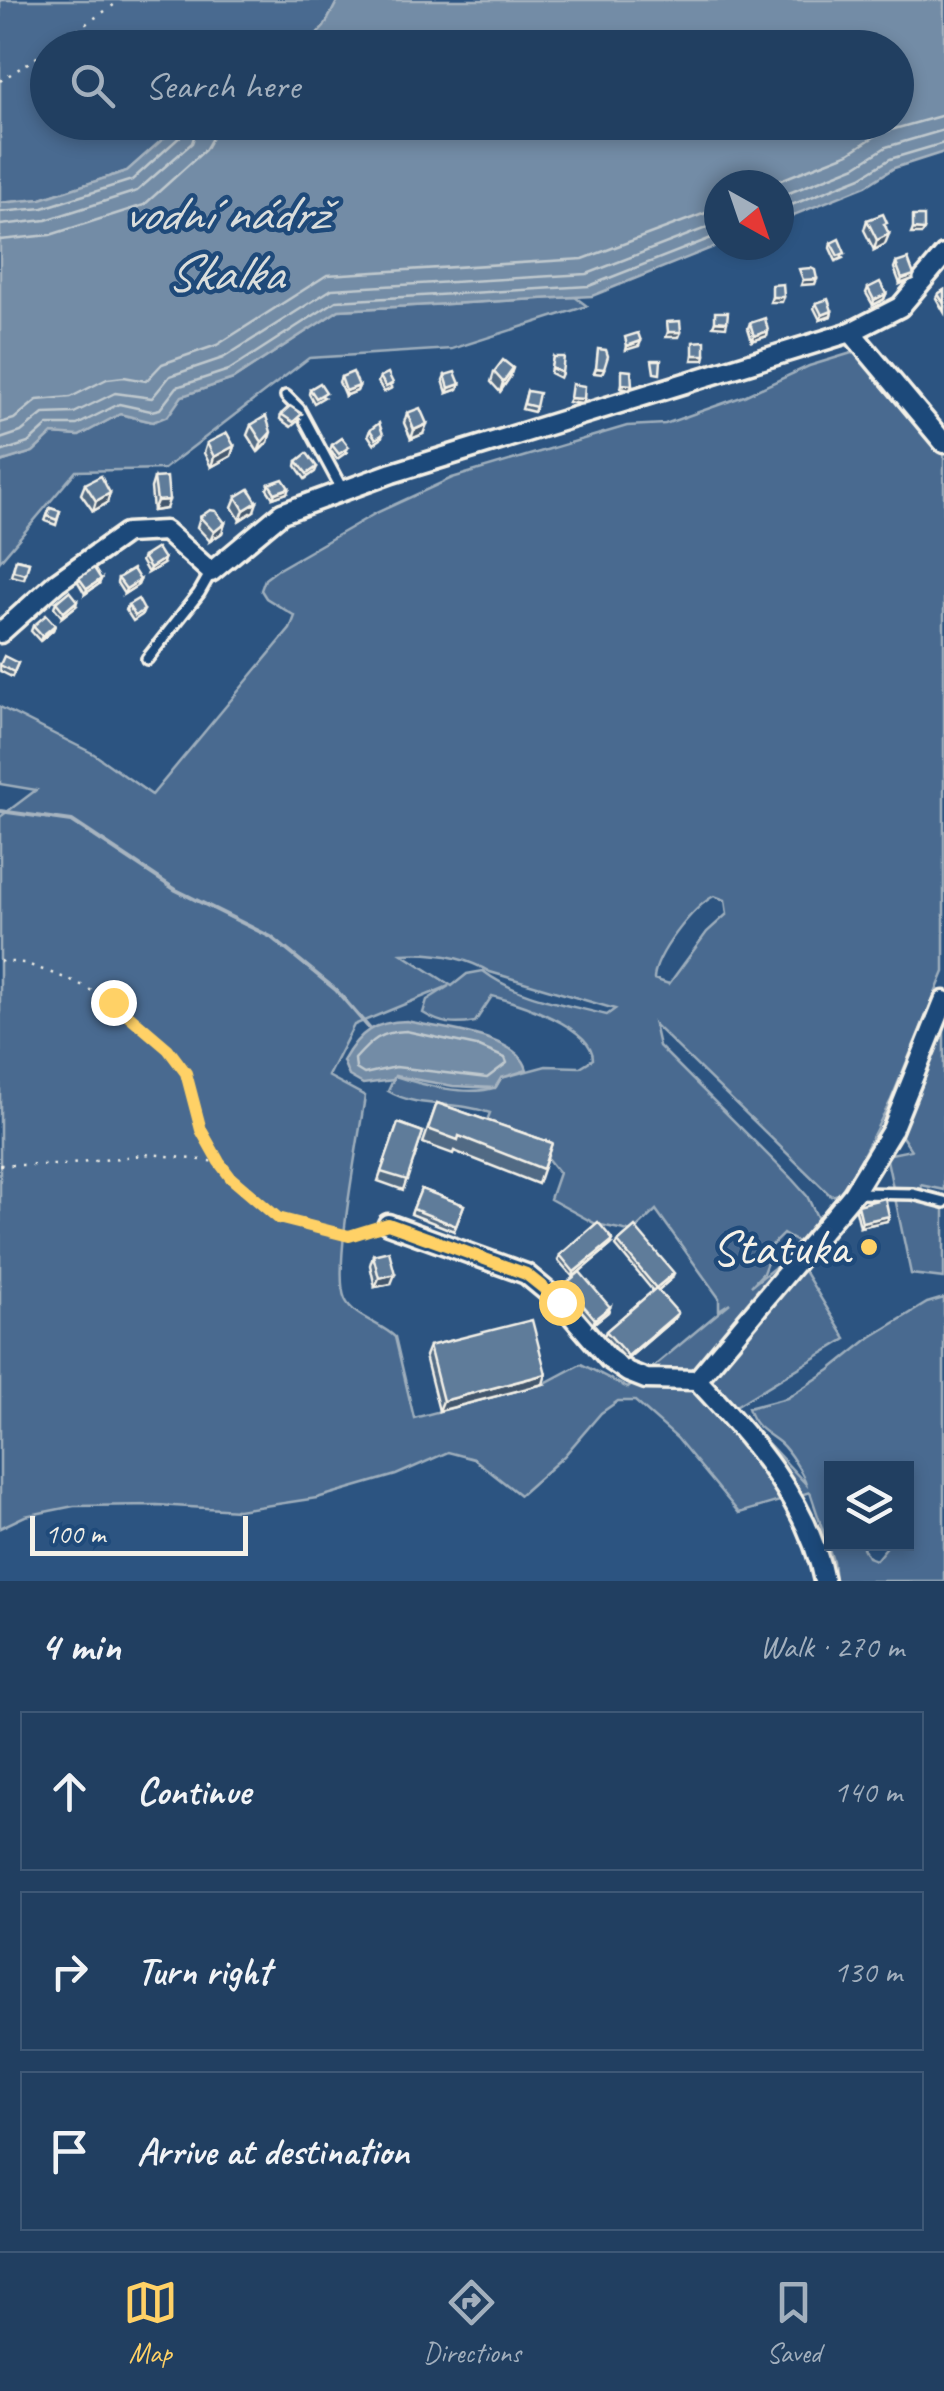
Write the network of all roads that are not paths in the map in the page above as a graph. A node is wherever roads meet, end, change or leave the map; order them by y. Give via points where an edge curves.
1 (944, 254) edge
2 (850, 332) junction
3 (286, 396) dead end
4 (944, 443) edge
5 (342, 491) junction
6 (211, 572) junction
7 (0, 632) edge
8 (146, 660) dead end
9 (944, 1000) edge
10 (853, 1194) junction
11 (944, 1202) edge
12 (388, 1224) road end
13 (697, 1380) junction
14 (824, 1581) edge

1 - 2 street via 900,307
2 - 4 street
2 - 5 street
3 - 5 lane
5 - 6 street via 282,513
6 - 7 street via 164,531 126,533
6 - 8 lane
9 - 10 street via 892,1130
10 - 11 lane via 899,1193
10 - 13 street
12 - 13 street via 526,1274 628,1372
13 - 14 street via 763,1454 807,1530

